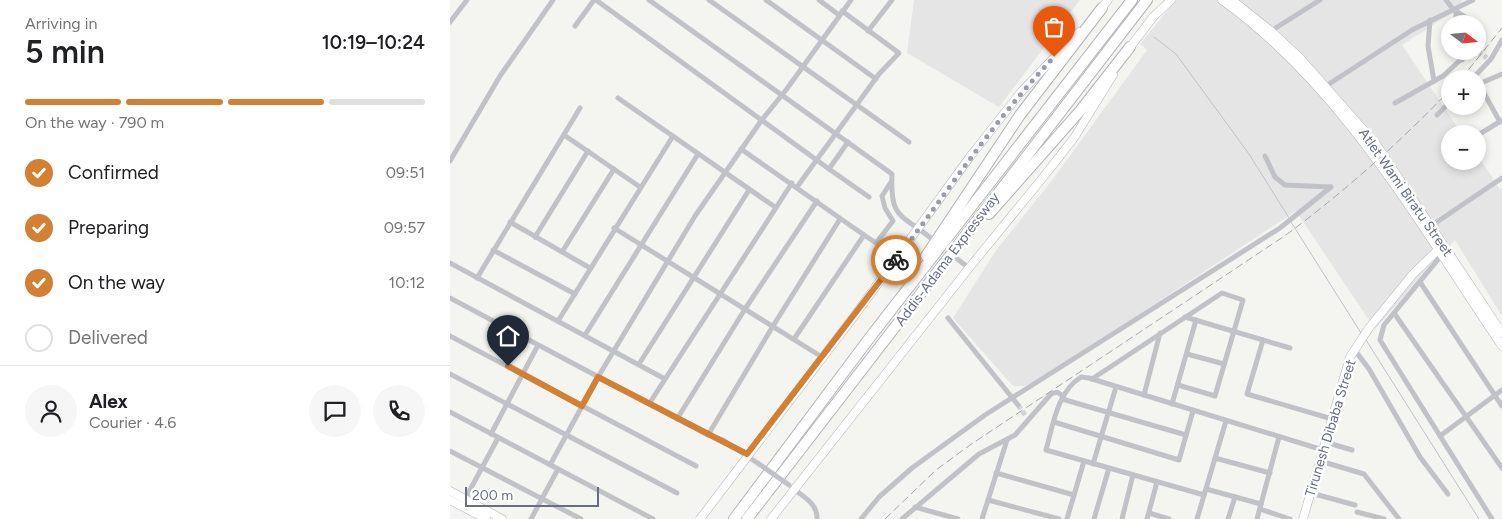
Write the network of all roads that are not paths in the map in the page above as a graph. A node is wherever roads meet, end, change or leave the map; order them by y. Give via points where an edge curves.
1 (467, 0) edge
2 (553, 0) edge
3 (595, 0) edge
4 (649, 0) edge
5 (709, 0) edge
6 (766, 0) edge
7 (819, 0) edge
8 (850, 0) edge
9 (892, 0) edge
10 (1131, 0) edge
11 (1147, 0) edge
12 (1171, 0) edge
13 (1222, 0) edge
14 (1232, 0) edge
15 (1320, 0) edge
16 (1446, 0) edge
17 (1473, 0) edge
18 (1105, 4) edge
19 (1237, 8) junction
20 (1455, 10) junction
21 (841, 13) junction
22 (1455, 15) edge
23 (1462, 15) edge
24 (1430, 20) junction
25 (450, 22) edge
26 (575, 26) dead end
27 (868, 30) junction
28 (1271, 31) junction
29 (822, 39) junction
30 (1501, 44) edge
31 (1130, 47) junction
32 (1287, 51) junction
33 (1462, 60) edge
34 (803, 66) junction
35 (1482, 70) edge
36 (1502, 74) edge
37 (1486, 78) edge
38 (876, 79) junction
39 (1434, 81) junction
40 (1326, 86) junction
41 (782, 93) junction
42 (1486, 96) edge
43 (618, 98) dead end
44 (1395, 103) dead end
45 (857, 104) junction
46 (580, 108) dead end
47 (1441, 111) edge
48 (1437, 115) dead end
49 (761, 121) junction
50 (1501, 121) edge
51 (1486, 130) edge
52 (836, 133) junction
53 (564, 135) junction
54 (672, 136) junction
55 (848, 142) junction
56 (909, 142) dead end
57 (450, 145) edge
58 (457, 148) junction
59 (741, 149) junction
60 (588, 151) junction
61 (698, 154) junction
62 (1265, 156) dead end
63 (816, 160) junction
64 (450, 161) edge
65 (614, 169) junction
66 (829, 169) junction
67 (724, 172) junction
68 (1502, 178) edge
69 (892, 180) junction
70 (792, 183) junction
71 (640, 187) junction
72 (797, 187) junction
73 (749, 190) junction
74 (869, 197) dead end
75 (817, 201) junction
76 (775, 208) junction
77 (840, 219) junction
78 (510, 222) junction
79 (1431, 226) junction
80 (614, 228) junction
81 (919, 229) junction
82 (1424, 230) junction
83 (864, 235) junction
84 (535, 237) junction
85 (932, 239) dead end
86 (641, 244) junction
87 (1444, 245) junction
88 (493, 250) junction
89 (562, 252) junction
90 (1439, 254) junction
91 (956, 258) dead end
92 (668, 261) junction
93 (945, 263) junction
94 (450, 264) edge
95 (590, 268) junction
96 (969, 268) junction
97 (693, 276) junction
98 (477, 278) junction
99 (1420, 282) junction
100 (720, 293) junction
101 (575, 294) junction
102 (450, 298) edge
103 (745, 309) junction
104 (891, 311) junction
105 (1394, 313) junction
106 (1185, 317) junction
107 (948, 318) dead end
108 (1196, 320) junction
109 (558, 321) junction
110 (772, 326) junction
111 (1234, 331) junction
112 (1502, 333) edge
113 (1160, 334) junction
114 (450, 336) edge
115 (585, 336) junction
116 (794, 339) junction
117 (1263, 340) junction
118 (538, 345) junction
119 (1502, 346) edge
120 (1290, 348) dead end
121 (1354, 349) junction
122 (614, 351) junction
123 (1187, 354) junction
124 (822, 357) junction
125 (639, 364) junction
126 (1224, 364) junction
127 (450, 374) edge
128 (522, 374) junction
129 (598, 377) junction
130 (665, 379) junction
131 (1092, 379) junction
132 (1178, 385) junction
133 (1116, 387) junction
134 (1502, 390) edge
135 (1144, 395) junction
136 (1495, 395) junction
137 (1013, 397) junction
138 (1062, 398) junction
139 (507, 404) junction
140 (649, 404) junction
141 (1172, 404) junction
142 (1018, 405) tunnel mouth
143 (582, 406) junction
144 (1502, 406) edge
145 (1193, 411) junction
146 (450, 412) edge
147 (1108, 412) junction
148 (1466, 417) junction
149 (677, 419) junction
150 (1332, 419) junction
151 (1226, 421) junction
152 (1054, 422) junction
153 (491, 434) junction
154 (566, 435) junction
155 (708, 435) junction
156 (1186, 435) junction
157 (1440, 436) junction
158 (1100, 437) junction
159 (1279, 437) junction
160 (498, 438) junction
161 (1007, 440) junction
162 (1324, 446) junction
163 (1352, 450) dead end
164 (450, 451) edge
165 (747, 454) junction
166 (1215, 458) junction
167 (1084, 461) junction
168 (1320, 461) junction
169 (1093, 464) junction
170 (550, 465) junction
171 (696, 466) dead end
172 (482, 468) junction
173 (1108, 468) junction
174 (1502, 468) edge
175 (558, 469) junction
176 (996, 473) junction
177 (1270, 473) junction
178 (1133, 475) junction
179 (1157, 482) junction
180 (792, 487) junction
181 (1206, 488) junction
182 (450, 491) edge
183 (1311, 492) junction
184 (677, 493) dead end
185 (1448, 494) dead end
186 (1074, 495) junction
187 (1204, 496) junction
188 (1235, 497) junction
189 (542, 499) junction
190 (450, 500) edge
191 (988, 500) junction
192 (463, 502) junction
193 (1355, 505) dead end
194 (915, 506) junction
195 (1260, 507) junction
196 (1357, 512) dead end
197 (1148, 516) edge
198 (486, 519) edge
199 (502, 519) edge
200 (531, 519) edge
201 (581, 519) edge
202 (653, 519) edge
203 (700, 519) edge
204 (734, 519) edge
205 (748, 519) edge
206 (772, 519) edge
207 (817, 519) edge
208 (861, 519) edge
209 (902, 519) edge
210 (958, 519) edge
211 (982, 519) edge
212 (1060, 519) edge
213 (1066, 519) edge
214 (1094, 519) edge
215 (1122, 519) edge
216 (1169, 519) edge
217 (1197, 519) edge
218 (1228, 519) edge
219 (1257, 519) edge
220 (1290, 519) edge
221 (1303, 519) edge
222 (1384, 519) edge
223 (1399, 519) edge
224 (1492, 519) edge

1 - 25 street
2 - 58 street via 500,76
3 - 26 street
3 - 49 street
4 - 41 street
5 - 34 street
6 - 29 street
7 - 21 street
8 - 21 street
9 - 27 street
10 - 104 highway, Addis-Adama Expressway
11 - 93 highway, Addis-Adama Expressway
12 - 31 street
13 - 19 street
14 - 19 street, Atlet Wami Biratu Street
15 - 28 street
16 - 20 street
17 - 20 street
18 - 81 street via 1021,92
18 - 104 highway via 1020,115
19 - 28 street, Atlet Wami Biratu Street
19 - 32 street
20 - 22 street
20 - 23 street
20 - 24 street
21 - 27 street
21 - 29 street
24 - 39 street via 1428,46
24 - 40 street
27 - 38 street via 898,53
28 - 32 street, Atlet Wami Biratu Street
29 - 34 street
29 - 38 street
30 - 35 street
31 - 93 highway via 1026,174
31 - 96 street via 1074,138
32 - 40 street, Atlet Wami Biratu Street
32 - 82 street via 1374,157
33 - 39 street
34 - 41 street
34 - 45 street
36 - 37 street
38 - 45 street
39 - 44 street
40 - 79 street, Atlet Wami Biratu Street via 1376,144
41 - 49 street
41 - 52 street
42 - 50 street
43 - 54 street
45 - 52 street
45 - 56 street
46 - 53 street
47 - 48 street
49 - 59 street
49 - 63 street
50 - 51 street
52 - 55 street
52 - 63 street
53 - 60 street
53 - 78 street
54 - 61 street
54 - 71 street
55 - 66 street
55 - 69 street via 892,174
57 - 58 street
58 - 64 street
59 - 67 street
59 - 70 street
60 - 65 street
60 - 84 street
61 - 67 street
61 - 86 street
62 - 137 street via 1275,177 1285,185 1332,187 1280,228
63 - 66 street
63 - 72 street
65 - 71 street
65 - 89 street
66 - 74 street
67 - 73 street
67 - 92 street
68 - 79 street
69 - 81 street via 894,209
69 - 83 street via 882,196 893,221 876,244
70 - 72 street
70 - 76 street
71 - 80 street
72 - 75 street
73 - 76 street
73 - 97 street
75 - 77 street
75 - 103 street
76 - 100 street
77 - 83 street
77 - 110 street
78 - 84 street
78 - 88 street
79 - 82 street
79 - 87 street, Atlet Wami Biratu Street
80 - 86 street
80 - 95 street
81 - 85 street
81 - 124 street
82 - 90 street
83 - 116 street
84 - 89 street
86 - 92 street
86 - 115 street
87 - 90 street
87 - 112 street, Atlet Wami Biratu Street
88 - 98 street
88 - 101 street
89 - 95 street
90 - 99 street
90 - 119 street
90 - 121 street, Tirunesh Dibaba Street via 1413,274
91 - 96 street
92 - 97 street
92 - 122 street
93 - 205 highway, Addis-Adama Expressway
94 - 98 street
95 - 101 street
96 - 180 street
97 - 100 street
97 - 125 street
98 - 109 street
99 - 105 street
99 - 136 street
100 - 103 street
100 - 130 street
101 - 109 street
102 - 118 street
103 - 110 street
103 - 149 street
104 - 204 highway, Addis-Adama Expressway
105 - 148 street
105 - 157 street via 1384,325 1380,340
106 - 108 street
106 - 111 street via 1222,293 1243,300
106 - 113 street
107 - 137 street
108 - 111 street
108 - 123 street
109 - 115 street
110 - 116 street
110 - 155 street
111 - 117 street
111 - 126 street
113 - 131 street
113 - 135 street
114 - 128 street
115 - 122 street
116 - 124 street
117 - 120 street
117 - 150 street via 1247,394
118 - 128 street
118 - 129 street
121 - 150 street, Tirunesh Dibaba Street
121 - 185 street via 1369,368 1420,457
122 - 125 street
122 - 129 street
123 - 126 street
123 - 132 street
124 - 165 street
125 - 130 street
126 - 132 street via 1215,396
127 - 139 street
128 - 139 street
128 - 143 street
129 - 140 street
129 - 143 street
130 - 140 street
131 - 133 street
131 - 138 street via 1081,377 1074,381
132 - 141 street
133 - 135 street
133 - 147 street
134 - 136 street
135 - 141 street
136 - 144 street
136 - 148 street
137 - 142 street
137 - 208 street via 912,468 879,497
138 - 147 street
138 - 152 street
138 - 161 street via 1057,392 1051,394 1026,418 1022,429
139 - 153 street
139 - 154 street
140 - 149 street
141 - 145 street
143 - 154 street
143 - 171 street
145 - 151 street
145 - 156 street
146 - 153 street
147 - 156 street
147 - 158 street
148 - 157 street
148 - 174 street
149 - 155 street
150 - 162 street, Tirunesh Dibaba Street
151 - 159 street
151 - 166 street
152 - 158 street
152 - 167 street via 1046,450
153 - 160 street
154 - 170 street
154 - 184 street
155 - 165 street
156 - 158 street via 1179,460
157 - 224 street
158 - 169 street
159 - 162 street
159 - 177 street
160 - 170 street
160 - 172 street
161 - 176 street
161 - 194 street via 979,454
162 - 163 street
162 - 168 street, Tirunesh Dibaba Street
164 - 172 street
165 - 180 street, bridge
165 - 203 street
166 - 177 street
166 - 181 street
167 - 169 street
167 - 186 street
168 - 183 street, Tirunesh Dibaba Street
168 - 223 street via 1364,474
169 - 173 street
170 - 175 street
172 - 189 street
172 - 192 street
173 - 178 street
173 - 214 street
175 - 189 street
175 - 202 street
176 - 186 street
176 - 191 street
177 - 195 street
178 - 179 street
178 - 215 street
179 - 187 street
179 - 197 street
180 - 206 street
180 - 207 street via 816,509
181 - 187 street
181 - 188 street
182 - 192 street
183 - 193 street
183 - 221 street, Tirunesh Dibaba Street
186 - 213 street
187 - 217 street
188 - 195 street
188 - 218 street
189 - 200 street
189 - 201 street
190 - 192 street
191 - 211 street
191 - 212 street
192 - 198 street
192 - 199 street
194 - 209 street
194 - 210 street
195 - 219 street
195 - 220 street
196 - 222 street
197 - 216 street

